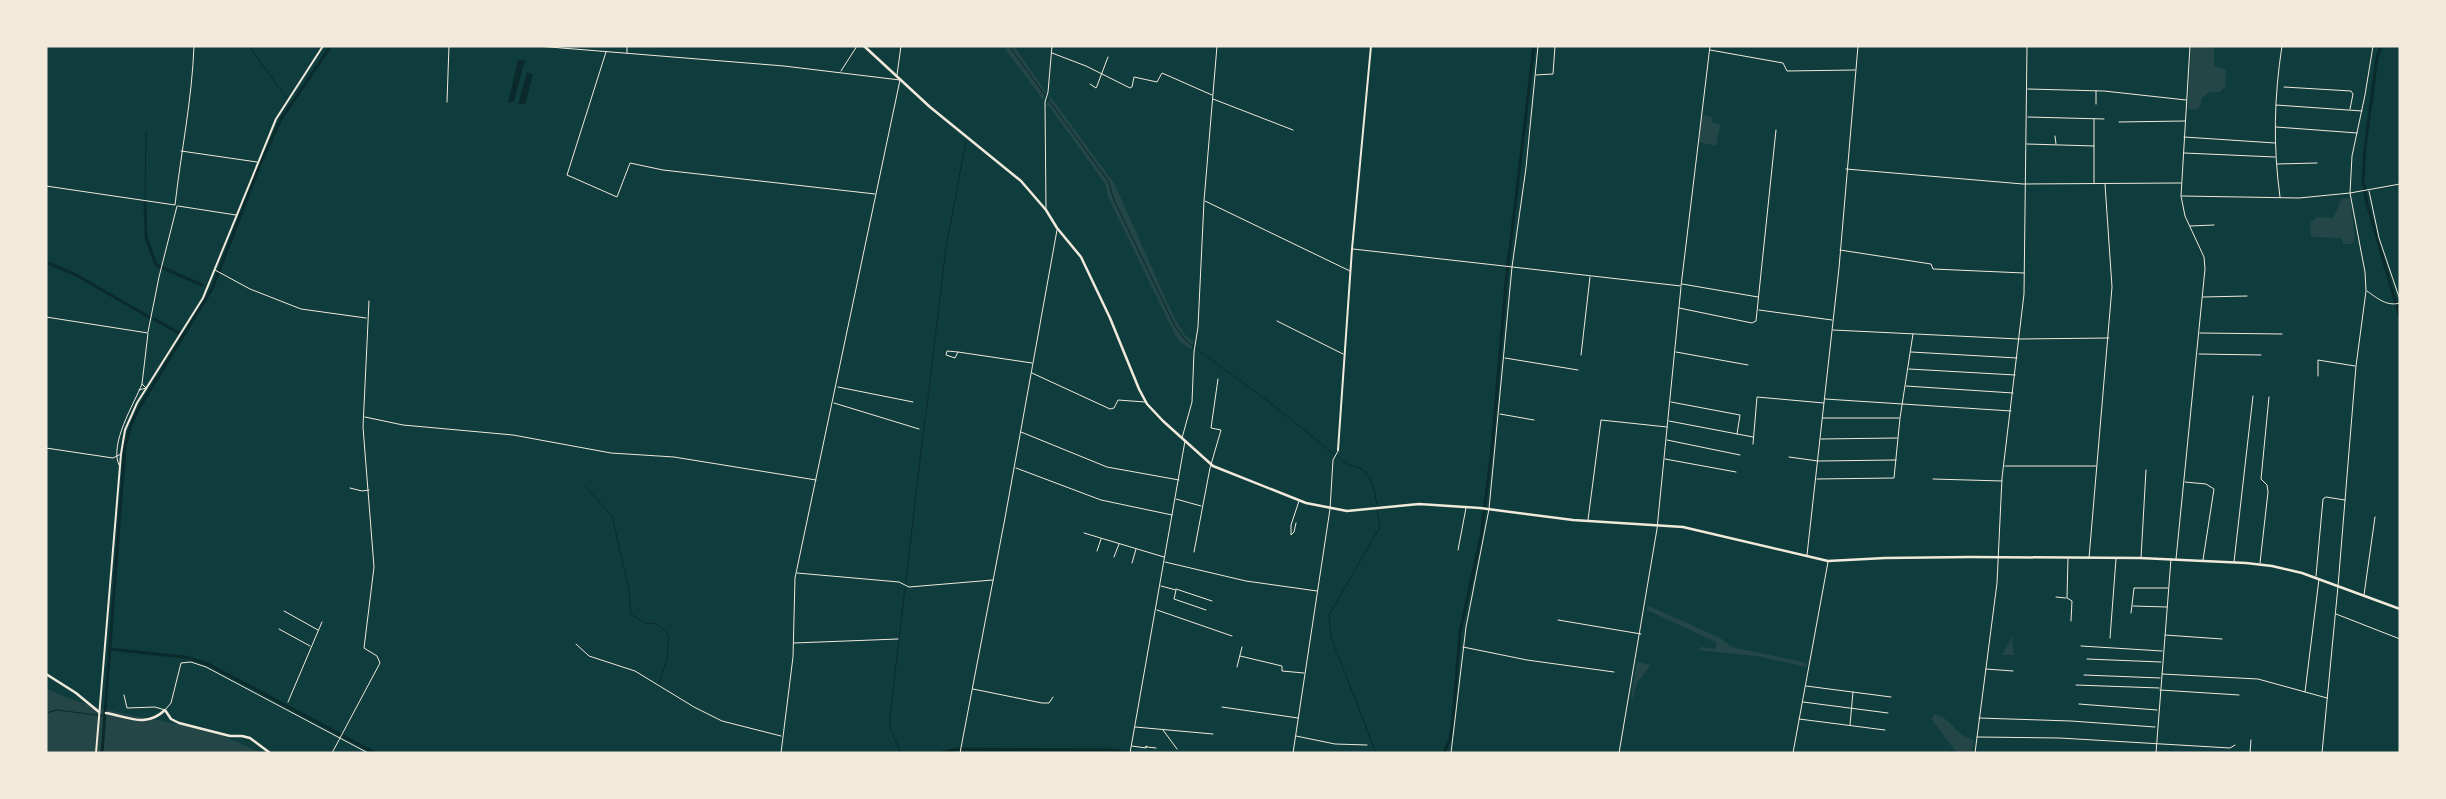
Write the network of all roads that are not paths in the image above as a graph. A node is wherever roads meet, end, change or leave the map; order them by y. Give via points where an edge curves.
1 (194, 46) edge
2 (323, 46) edge
3 (449, 46) edge
4 (538, 46) edge
5 (627, 46) edge
6 (857, 46) edge
7 (864, 46) edge
8 (901, 46) edge
9 (1052, 46) edge
10 (1217, 46) edge
11 (1371, 46) edge
12 (1538, 46) edge
13 (1555, 46) edge
14 (1709, 46) edge
15 (1858, 46) edge
16 (2028, 46) edge
17 (2190, 46) edge
18 (2282, 46) edge
19 (2373, 46) edge
20 (1709, 50) junction
21 (607, 52) junction
22 (626, 52) junction
23 (1052, 53) junction
24 (1108, 57) dead end
25 (1855, 70) junction
26 (841, 72) junction
27 (1102, 75) junction
28 (1535, 75) junction
29 (896, 77) junction
30 (900, 80) junction
31 (1090, 84) dead end
32 (2284, 87) dead end
33 (2027, 89) junction
34 (2096, 91) junction
35 (1212, 95) junction
36 (1212, 99) junction
37 (2186, 100) junction
38 (448, 102) dead end
39 (2096, 104) dead end
40 (2275, 105) junction
41 (2350, 110) junction
42 (2362, 111) junction
43 (2027, 117) junction
44 (2094, 119) junction
45 (2104, 119) dead end
46 (2185, 121) junction
47 (2119, 122) dead end
48 (2275, 127) junction
49 (1293, 130) dead end
50 (1776, 130) dead end
51 (2357, 133) junction
52 (2055, 136) dead end
53 (2184, 137) junction
54 (2276, 143) junction
55 (2027, 144) junction
56 (2056, 144) junction
57 (2094, 146) junction
58 (181, 151) junction
59 (2183, 153) junction
60 (2276, 158) junction
61 (257, 162) junction
62 (2317, 163) dead end
63 (2276, 164) junction
64 (1846, 169) junction
65 (2094, 183) junction
66 (2182, 183) junction
67 (2026, 184) junction
68 (2105, 184) junction
69 (2400, 184) edge
70 (46, 186) edge
71 (2368, 190) junction
72 (2350, 193) junction
73 (876, 194) junction
74 (2182, 196) junction
75 (2280, 198) junction
76 (1204, 201) junction
77 (176, 205) junction
78 (1046, 210) junction
79 (236, 215) junction
80 (2214, 224) dead end
81 (2190, 226) junction
82 (1057, 228) junction
83 (1352, 249) junction
84 (1839, 250) junction
85 (1512, 267) junction
86 (217, 271) junction
87 (1351, 272) junction
88 (2024, 273) junction
89 (1590, 276) junction
90 (1682, 285) junction
91 (2366, 291) junction
92 (2247, 296) dead end
93 (2202, 297) junction
94 (1759, 298) junction
95 (369, 301) dead end
96 (2400, 302) edge
97 (1679, 308) junction
98 (1758, 310) junction
99 (46, 317) edge
100 (367, 318) junction
101 (1833, 320) junction
102 (1277, 321) dead end
103 (1832, 330) junction
104 (148, 333) junction
105 (2199, 333) junction
106 (1913, 334) junction
107 (2282, 334) dead end
108 (2019, 338) junction
109 (2109, 338) junction
110 (958, 352) junction
111 (1675, 352) junction
112 (1910, 352) junction
113 (1344, 354) junction
114 (2198, 354) junction
115 (1581, 355) dead end
116 (2261, 355) dead end
117 (1504, 358) junction
118 (2017, 358) junction
119 (1033, 363) junction
120 (1748, 365) dead end
121 (2356, 366) junction
122 (1908, 369) junction
123 (1578, 370) dead end
124 (1031, 373) junction
125 (2015, 375) junction
126 (2318, 376) dead end
127 (1218, 379) dead end
128 (142, 384) junction
129 (1905, 386) junction
130 (837, 387) junction
131 (146, 388) junction
132 (139, 390) junction
133 (2014, 393) junction
134 (2253, 396) dead end
135 (2270, 396) dead end
136 (1825, 399) junction
137 (913, 402) dead end
138 (1146, 402) junction
139 (1670, 402) junction
140 (834, 403) junction
141 (1824, 403) junction
142 (1902, 403) junction
143 (2012, 411) junction
144 (1499, 414) junction
145 (364, 417) junction
146 (1823, 418) junction
147 (1900, 418) junction
148 (1534, 420) dead end
149 (1668, 421) junction
150 (1667, 427) junction
151 (919, 429) dead end
152 (1021, 432) junction
153 (1736, 434) junction
154 (1753, 437) junction
155 (1898, 438) junction
156 (1183, 439) junction
157 (1821, 439) junction
158 (1666, 440) junction
159 (1753, 444) dead end
160 (46, 448) edge
161 (1338, 450) joint
162 (121, 454) junction
163 (1740, 455) dead end
164 (116, 457) junction
165 (1789, 457) dead end
166 (1664, 459) junction
167 (1896, 460) junction
168 (1818, 461) junction
169 (1211, 464) junction
170 (120, 465) junction
171 (2004, 466) junction
172 (2097, 466) junction
173 (1014, 468) junction
174 (2146, 470) dead end
175 (1736, 472) dead end
176 (1816, 479) junction
177 (1933, 479) dead end
178 (818, 480) junction
179 (1179, 480) junction
180 (2002, 482) junction
181 (2184, 482) junction
182 (350, 488) dead end
183 (369, 490) junction
184 (1176, 499) junction
185 (1300, 500) junction
186 (2346, 501) junction
187 (1202, 506) junction
188 (1466, 507) junction
189 (1330, 509) junction
190 (1488, 509) junction
191 (1172, 515) junction
192 (2375, 517) dead end
193 (1588, 521) junction
194 (1296, 523) dead end
195 (1658, 525) junction
196 (1084, 533) dead end
197 (1101, 538) junction
198 (1119, 543) junction
199 (1136, 548) junction
200 (1458, 550) dead end
201 (1097, 551) dead end
202 (1194, 552) dead end
203 (1807, 556) junction
204 (1114, 557) dead end
205 (1165, 557) junction
206 (1999, 558) junction
207 (2068, 558) junction
208 (2116, 558) junction
209 (2140, 558) junction
210 (2089, 559) junction
211 (2171, 559) junction
212 (2176, 560) junction
213 (1828, 561) junction
214 (2203, 561) junction
215 (1164, 562) junction
216 (2234, 562) junction
217 (1132, 563) dead end
218 (2260, 564) junction
219 (797, 572) junction
220 (2317, 579) junction
221 (993, 580) junction
222 (1160, 586) junction
223 (2338, 586) junction
224 (2168, 588) junction
225 (1176, 590) junction
226 (1317, 591) junction
227 (2364, 594) junction
228 (2056, 597) dead end
229 (2067, 598) junction
230 (1212, 600) dead end
231 (2132, 606) junction
232 (2167, 607) junction
233 (2400, 608) edge
234 (1156, 610) junction
235 (1206, 610) dead end
236 (284, 611) dead end
237 (2132, 613) dead end
238 (2335, 614) junction
239 (1558, 620) dead end
240 (2071, 621) dead end
241 (322, 622) dead end
242 (278, 628) dead end
243 (318, 630) junction
244 (1641, 634) junction
245 (2164, 635) junction
246 (1232, 636) dead end
247 (2110, 638) dead end
248 (898, 639) dead end
249 (2222, 639) dead end
250 (2400, 639) edge
251 (793, 643) junction
252 (576, 644) dead end
253 (2081, 646) dead end
254 (311, 647) junction
255 (1242, 647) dead end
256 (1463, 647) junction
257 (2163, 651) junction
258 (1240, 656) junction
259 (2087, 659) dead end
260 (2162, 662) junction
261 (1237, 667) dead end
262 (1986, 669) junction
263 (2013, 671) dead end
264 (1614, 672) dead end
265 (1305, 673) junction
266 (46, 674) edge
267 (2161, 674) junction
268 (2084, 675) dead end
269 (2161, 678) junction
270 (2076, 685) dead end
271 (1805, 686) junction
272 (972, 688) junction
273 (2160, 689) junction
274 (1853, 692) junction
275 (2305, 693) junction
276 (2239, 695) dead end
277 (124, 696) dead end
278 (1053, 697) dead end
279 (1891, 697) dead end
280 (2327, 698) junction
281 (288, 702) dead end
282 (1802, 702) junction
283 (2080, 704) dead end
284 (1222, 707) dead end
285 (1851, 709) junction
286 (165, 710) junction
287 (2158, 710) junction
288 (100, 712) junction
289 (106, 713) joint
290 (1888, 713) dead end
291 (1298, 718) junction
292 (1979, 718) junction
293 (1798, 719) junction
294 (1849, 726) junction
295 (1134, 727) junction
296 (2157, 727) junction
297 (1162, 730) junction
298 (1885, 730) dead end
299 (1213, 734) dead end
300 (782, 736) junction
301 (1296, 736) junction
302 (1976, 737) junction
303 (340, 738) junction
304 (2251, 740) dead end
305 (2156, 744) junction
306 (1367, 745) dead end
307 (2235, 745) dead end
308 (1131, 746) junction
309 (1156, 748) dead end
310 (1178, 749) dead end
311 (96, 753) edge
312 (270, 753) edge
313 (332, 753) edge
314 (368, 753) edge
315 (781, 753) edge
316 (961, 753) edge
317 (968, 753) edge
318 (1130, 753) edge
319 (1293, 753) edge
320 (1451, 753) edge
321 (1619, 753) edge
322 (1793, 753) edge
323 (1975, 753) edge
324 (2156, 753) edge
325 (2250, 753) edge
326 (2322, 753) edge

1 - 58 street via 191,99
2 - 61 street via 276,119
3 - 38 street
4 - 21 street
5 - 22 street
6 - 26 street
7 - 29 main road
8 - 29 street
9 - 23 street
10 - 35 street
11 - 83 street
12 - 28 street
13 - 28 street via 1552,74
14 - 20 street
15 - 25 street
16 - 33 street
17 - 37 street
18 - 40 street
19 - 42 street
20 - 25 street via 1783,63 1788,71
20 - 90 street
21 - 22 street
21 - 73 street via 567,175 617,197 630,163 663,170
22 - 26 street
23 - 27 street
23 - 78 street via 1045,102
24 - 27 street
25 - 64 street
26 - 30 street
27 - 31 street via 1096,88
27 - 35 street via 1131,88 1134,77 1157,82 1164,73
28 - 85 street
29 - 30 main road
30 - 73 street
30 - 78 main road via 1021,180
32 - 41 street via 2351,91
33 - 34 street
33 - 43 street
34 - 37 street
34 - 39 street
35 - 36 street
36 - 49 street
36 - 76 street
37 - 46 street
40 - 41 street
40 - 48 street
41 - 42 street
42 - 51 street
43 - 44 street
43 - 55 street
44 - 45 street
44 - 57 street
46 - 47 street
46 - 53 street
48 - 51 street
48 - 54 street
50 - 94 street
51 - 72 street
52 - 56 street
53 - 54 street
53 - 59 street
54 - 60 street
55 - 56 street
55 - 67 street
56 - 57 street
57 - 65 street
58 - 61 street
58 - 77 street
59 - 60 street
59 - 66 street
60 - 63 street
61 - 79 street
62 - 63 street
63 - 75 street
64 - 67 street
64 - 84 street
65 - 67 street
65 - 68 street
66 - 68 street
66 - 74 street
67 - 88 street
68 - 109 street via 2112,287
69 - 71 street
70 - 77 street
71 - 72 street
71 - 96 street via 2379,238
72 - 75 street
72 - 91 street
73 - 130 street
74 - 75 street
74 - 81 street
76 - 87 street
76 - 156 street via 1191,409
77 - 79 street
77 - 104 street
78 - 82 main road
79 - 86 street
80 - 81 street
81 - 93 street via 2204,257
82 - 119 street
82 - 138 main road via 1081,257 1092,278
83 - 85 street
83 - 87 street
84 - 88 street via 1931,264 1933,269
84 - 101 street
85 - 89 street
85 - 117 street
86 - 100 street via 301,310
86 - 131 street
87 - 113 street
88 - 108 street
89 - 90 street
89 - 115 street
90 - 94 street
90 - 97 street
91 - 96 street via 2392,305
91 - 121 street
92 - 93 street
93 - 105 street
94 - 98 street
95 - 100 street
97 - 98 street via 1752,323 1756,321
97 - 111 street
98 - 101 street
99 - 104 street
100 - 145 street
101 - 103 street
102 - 113 street
103 - 106 street
103 - 136 street
104 - 128 street
105 - 107 street
105 - 114 street
106 - 108 street
106 - 112 street
108 - 109 street
108 - 118 street
109 - 172 street
110 - 110 street via 955,358 946,355 946,351
110 - 119 street
111 - 120 street
111 - 139 street
112 - 118 street
112 - 122 street
113 - 161 street
114 - 116 street
114 - 181 street
117 - 123 street
117 - 144 street
118 - 125 street
119 - 124 street
121 - 126 street via 2318,360
121 - 186 street
122 - 125 street
122 - 129 street
124 - 138 street via 1110,409 1118,400
124 - 152 street
125 - 133 street
127 - 169 street via 1211,428 1221,430
128 - 131 street
128 - 132 street
129 - 133 street
129 - 142 street
130 - 137 street
130 - 140 street
131 - 132 street
131 - 162 street via 131,414
132 - 164 street via 126,418
133 - 143 street
134 - 216 street
135 - 218 street via 2262,479 2268,485 2268,492
136 - 141 street
136 - 142 street
138 - 156 main road
139 - 149 street
139 - 153 street via 1740,415
140 - 151 street
140 - 178 street
141 - 146 street
141 - 154 street via 1757,397
142 - 143 street
142 - 147 street
143 - 171 street
144 - 148 street
144 - 190 street
145 - 178 street via 403,425 513,435 611,453 674,456
145 - 183 street
146 - 147 street
146 - 157 street
147 - 155 street
149 - 150 street
149 - 153 street
150 - 158 street
150 - 193 street via 1601,420
152 - 173 street
152 - 179 street via 1107,467
153 - 154 street
154 - 159 street
155 - 157 street
155 - 167 street
156 - 169 main road
156 - 179 street
157 - 168 street
158 - 163 street
158 - 166 street
160 - 164 street
161 - 189 street via 1333,460
162 - 164 street
162 - 170 street
164 - 170 street
165 - 168 street
166 - 175 street
166 - 195 street
167 - 168 street
167 - 176 street via 1893,478
168 - 176 street
169 - 185 main road
169 - 187 street
170 - 288 street
171 - 172 street
171 - 180 street
172 - 210 street
173 - 191 street via 1100,500
173 - 221 street
174 - 209 street
176 - 203 street
177 - 180 street
178 - 219 street
179 - 184 street
180 - 206 street
181 - 212 street
181 - 214 street via 2206,484 2214,489
182 - 183 street
183 - 303 street via 374,567 364,648 377,656 380,663
184 - 187 street
184 - 191 street
185 - 189 main road
185 - 194 street via 1291,535
186 - 220 street via 2323,498
186 - 223 street
187 - 202 street
188 - 189 main road via 1418,504 1347,511
188 - 190 main road
188 - 200 street
189 - 226 street
190 - 193 main road
190 - 256 street
191 - 205 street
192 - 227 street
193 - 195 main road
195 - 203 main road via 1701,530
195 - 244 street
196 - 197 street
197 - 198 street
197 - 201 street
198 - 199 street
198 - 204 street
199 - 205 street
199 - 217 street
203 - 213 main road
205 - 215 street
206 - 207 main road
206 - 213 main road via 1895,557
206 - 262 street
207 - 210 main road
207 - 229 street
208 - 209 main road
208 - 210 main road
208 - 247 street
209 - 211 main road
211 - 212 main road
211 - 224 street
212 - 214 main road
213 - 271 street
214 - 216 main road
215 - 222 street
215 - 226 street via 1246,582
216 - 218 main road
218 - 220 main road
219 - 221 street via 899,582 909,587
219 - 251 street
220 - 223 main road
220 - 275 street
221 - 272 street
222 - 225 street
222 - 234 street
223 - 227 main road
223 - 238 street
224 - 231 street via 2134,588
224 - 232 street
225 - 230 street
225 - 235 street via 1174,599
226 - 265 street
227 - 233 main road
228 - 229 street
229 - 240 street via 2072,601
231 - 232 street
231 - 237 street
232 - 245 street
234 - 246 street
234 - 295 street
236 - 243 street
238 - 250 street
238 - 280 street
239 - 244 street
241 - 243 street
242 - 254 street
243 - 254 street
244 - 321 street
245 - 249 street
245 - 257 street
248 - 251 street
251 - 300 street
252 - 300 street via 589,656 635,671 722,721
253 - 257 street
254 - 281 street
255 - 258 street
256 - 264 street
256 - 320 street
257 - 260 street
258 - 261 street
258 - 265 street via 1282,666 1282,670
259 - 260 street
260 - 267 street
262 - 263 street
262 - 292 street
265 - 291 street
266 - 288 main road
267 - 269 street
267 - 275 street via 2258,679
268 - 269 street
269 - 273 street
270 - 273 street
271 - 274 street
271 - 282 street
272 - 278 street via 1049,704
272 - 316 street
273 - 276 street
273 - 287 street
274 - 279 street
274 - 285 street
275 - 280 street
277 - 286 street via 127,708
280 - 326 street
282 - 285 street
282 - 293 street
283 - 287 street
284 - 291 street
285 - 290 street
285 - 294 street
286 - 289 main road via 157,718 144,722
286 - 303 street via 171,703 181,663 191,662
286 - 312 main road via 178,723 250,738
287 - 296 street
288 - 289 street
288 - 311 street
291 - 301 street
292 - 296 street
292 - 302 street
293 - 294 street
293 - 322 street
294 - 298 street
295 - 297 street
295 - 308 street
296 - 305 street
297 - 299 street
297 - 310 street
300 - 315 street
301 - 306 street via 1335,744
301 - 319 street
302 - 305 street
302 - 323 street
303 - 313 street
303 - 314 street
304 - 325 street
305 - 307 street via 2230,748
305 - 324 street
308 - 309 street
308 - 318 street
316 - 317 street

